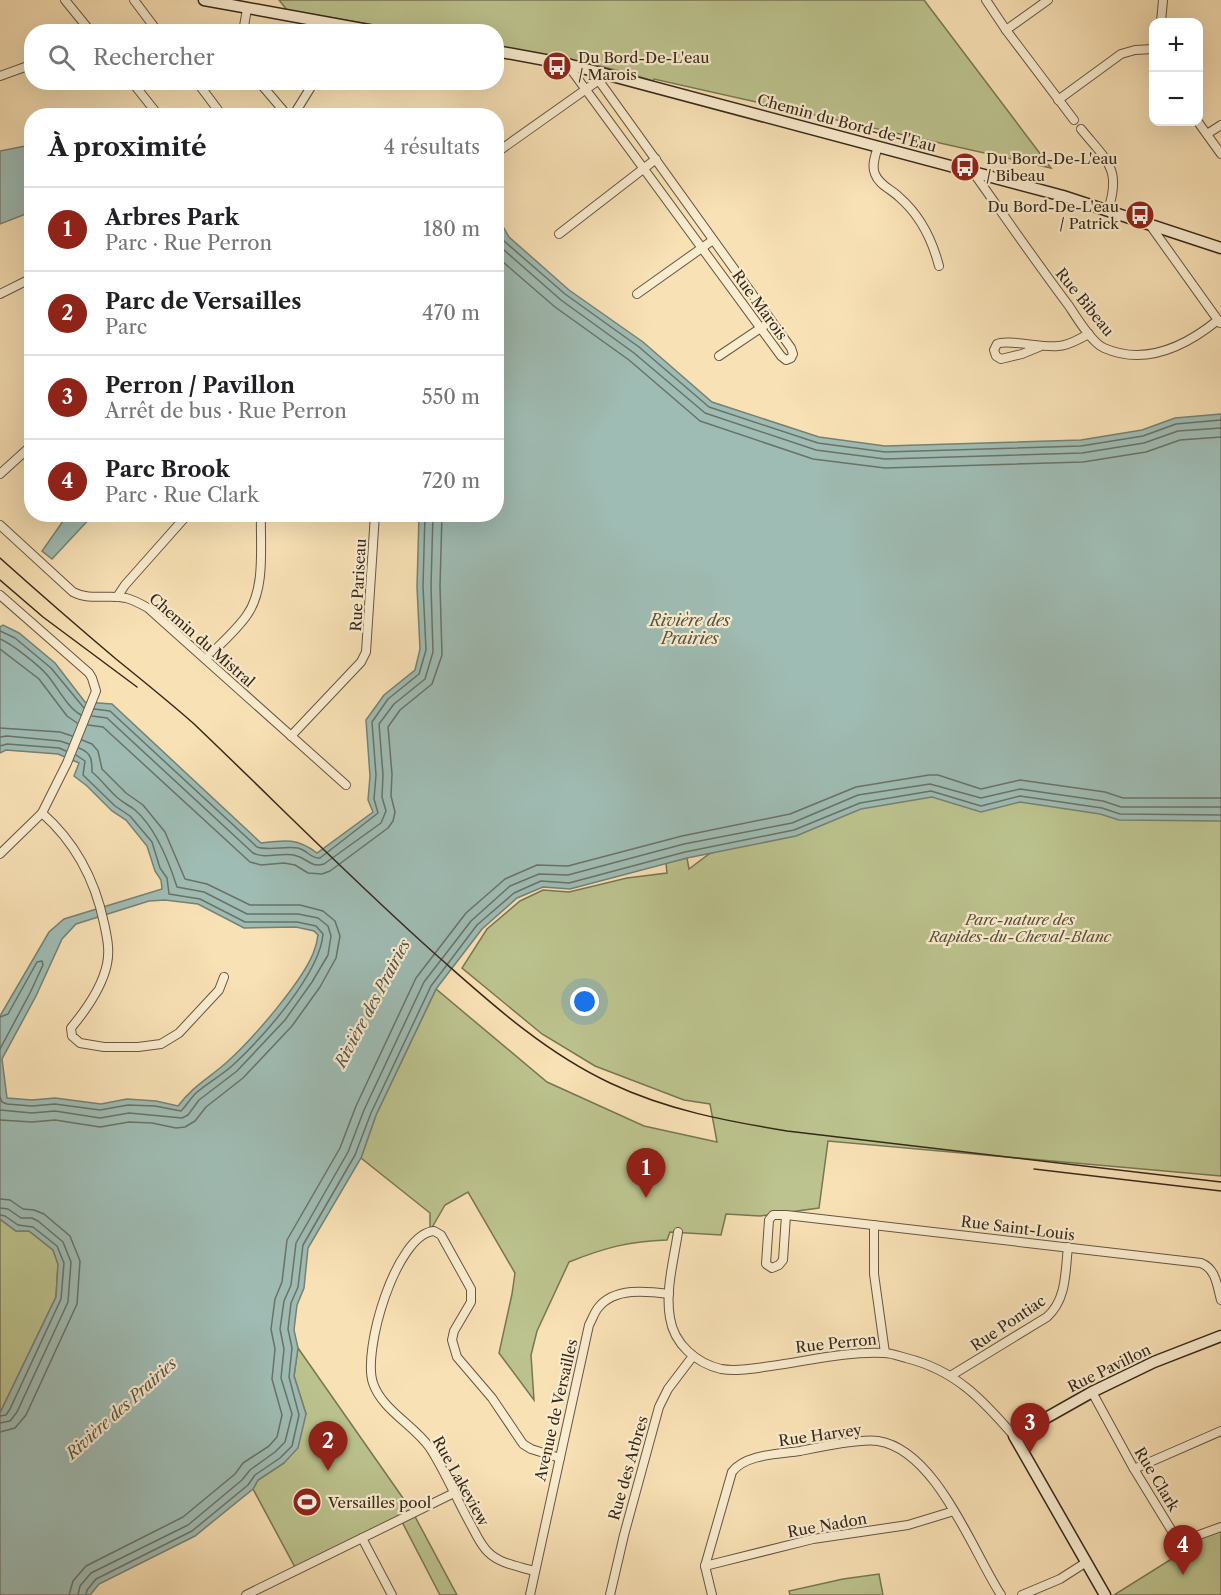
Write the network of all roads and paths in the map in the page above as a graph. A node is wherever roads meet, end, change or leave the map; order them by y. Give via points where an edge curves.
1 (65, 0) edge
2 (134, 0) edge
3 (204, 0) edge
4 (986, 0) edge
5 (1048, 0) edge
6 (1163, 0) edge
7 (248, 9) junction
8 (1161, 18) edge
9 (84, 24) edge
10 (152, 24) edge
11 (245, 24) edge
12 (317, 24) edge
13 (1006, 30) junction
14 (1149, 50) edge
15 (504, 52) edge
16 (567, 64) junction
17 (24, 67) edge
18 (596, 75) junction
19 (0, 76) edge
20 (138, 90) edge
21 (203, 90) edge
22 (266, 90) edge
23 (309, 90) edge
24 (586, 90) junction
25 (1058, 100) junction
26 (153, 108) edge
27 (216, 108) edge
28 (281, 108) edge
29 (297, 108) edge
30 (1074, 120) dead end
31 (1221, 124) edge
32 (1201, 126) edge
33 (1081, 129) dead end
34 (1207, 134) junction
35 (878, 146) junction
36 (504, 147) edge
37 (1221, 154) edge
38 (656, 159) junction
39 (644, 169) junction
40 (973, 171) junction
41 (1108, 210) junction
42 (1149, 224) junction
43 (559, 234) dead end
44 (713, 240) junction
45 (702, 248) junction
46 (1221, 248) edge
47 (939, 266) dead end
48 (24, 282) edge
49 (0, 294) edge
50 (637, 294) dead end
51 (771, 321) junction
52 (1220, 322) edge
53 (760, 328) junction
54 (1089, 334) junction
55 (1039, 347) junction
56 (719, 356) dead end
57 (24, 452) edge
58 (0, 474) edge
59 (181, 522) edge
60 (261, 522) edge
61 (374, 522) edge
62 (0, 525) edge
63 (0, 595) edge
64 (117, 597) junction
65 (206, 659) junction
66 (291, 736) junction
67 (346, 785) dead end
68 (42, 813) junction
69 (0, 854) edge
70 (224, 977) dead end
71 (786, 1215) junction
72 (874, 1225) junction
73 (678, 1232) dead end
74 (1068, 1247) junction
75 (669, 1294) junction
76 (1221, 1300) edge
77 (1221, 1336) edge
78 (885, 1353) junction
79 (693, 1356) junction
80 (952, 1375) junction
81 (1092, 1392) junction
82 (1221, 1431) edge
83 (1014, 1436) junction
84 (560, 1458) junction
85 (1134, 1468) junction
86 (453, 1493) junction
87 (954, 1511) junction
88 (1221, 1527) edge
89 (362, 1539) junction
90 (1085, 1563) junction
91 (705, 1566) junction
92 (534, 1571) junction
93 (246, 1595) edge
94 (392, 1595) edge
95 (530, 1595) edge
96 (610, 1595) edge
97 (712, 1595) edge
98 (1001, 1595) edge
99 (1022, 1595) edge
100 (1105, 1595) edge

1 - 9 street
2 - 10 street
3 - 7 street
4 - 13 street
5 - 13 street
6 - 8 street
7 - 11 street
7 - 12 street
13 - 25 street
14 - 25 street via 1121,54
15 - 16 street, Chemin du Bord-de-l'Eau
16 - 18 street, Chemin du Bord-de-l'Eau
16 - 24 street, Rue Marois
17 - 19 street
18 - 24 street
18 - 35 street, Chemin du Bord-de-l'Eau
18 - 38 street, Rue Marois
20 - 26 street
21 - 27 street
22 - 28 street
23 - 29 street
24 - 36 street
24 - 39 street, Rue Marois
25 - 30 street
31 - 34 street
32 - 34 street
33 - 41 street via 1113,172 1114,188
34 - 37 street
35 - 40 street, Chemin du Bord-de-l'Eau
35 - 47 street via 875,175 915,213
38 - 39 street
38 - 44 street, Rue Marois
39 - 43 street
39 - 45 street, Rue Marois
40 - 41 street, Chemin du Bord-de-l'Eau
40 - 54 street, Rue Bibeau
41 - 42 street, Chemin du Bord-de-l'Eau
42 - 46 street, Chemin du Bord-de-l'Eau
42 - 52 street
44 - 45 street
44 - 51 street, Rue Marois
45 - 50 street
45 - 53 street, Rue Marois
48 - 49 street
51 - 53 street
51 - 53 street, Rue Marois via 791,348 791,358 781,356
52 - 54 street, Rue Bibeau via 1168,351 1125,354 1102,348
53 - 56 street
54 - 55 street via 1062,346
55 - 55 street via 1003,341 994,350 1001,359
57 - 58 street
59 - 64 street
60 - 65 street via 255,600 247,616
61 - 66 street, Rue Pariseau via 366,652
62 - 64 street, Chemin du Mistral via 73,592 91,598
63 - 68 street via 88,673 95,685 67,763
64 - 65 street, Chemin du Mistral via 148,608
65 - 66 street, Chemin du Mistral
66 - 67 street, Chemin du Mistral
68 - 69 street
68 - 70 street via 76,850 87,869 109,944 102,980 71,1028 72,1036 80,1043 104,1047 161,1044 179,1033 219,990
71 - 71 street via 773,1215 769,1220 766,1264 772,1268 783,1260
71 - 72 street, Rue Saint-Louis
72 - 74 street, Rue Saint-Louis
72 - 78 street via 874,1274
73 - 75 street, Rue Perron
74 - 76 street, Rue Saint-Louis via 1201,1263 1213,1273
74 - 80 street, Rue Pontiac via 1062,1298 1056,1310
75 - 79 street, Rue Perron via 674,1330 680,1344
75 - 84 street, Avenue de Versailles via 625,1293 598,1307 589,1325
77 - 81 street, Rue Pavillon
78 - 79 street, Rue Perron via 740,1370 722,1369
78 - 80 street, Rue Perron via 920,1361
79 - 96 street, Rue des Arbres via 659,1407
80 - 83 street, Rue Perron via 982,1399
81 - 83 street, Rue Pavillon
81 - 85 street, Rue Clark
82 - 85 street
83 - 90 street, Rue Perron
84 - 86 street, Rue Lakeview via 542,1454 523,1443 457,1357 452,1340 471,1302 471,1289 441,1235 434,1230 425,1232 412,1246 384,1295 374,1335 371,1371 375,1390 430,1448
84 - 92 street, Avenue de Versailles
85 - 88 street, Rue Clark via 1175,1536 1185,1540
86 - 89 street
86 - 92 street, Rue Lakeview via 489,1552 507,1563
87 - 91 street, Rue Nadon via 909,1525 813,1539
87 - 91 street, Rue Harvey via 933,1477 913,1458 877,1441 753,1459 737,1465 732,1472
87 - 98 street, Rue Harvey
89 - 93 street
89 - 94 street
90 - 99 street
90 - 100 street, Rue Perron
91 - 97 street, Rue Harvey
92 - 95 street, Avenue de Versailles

